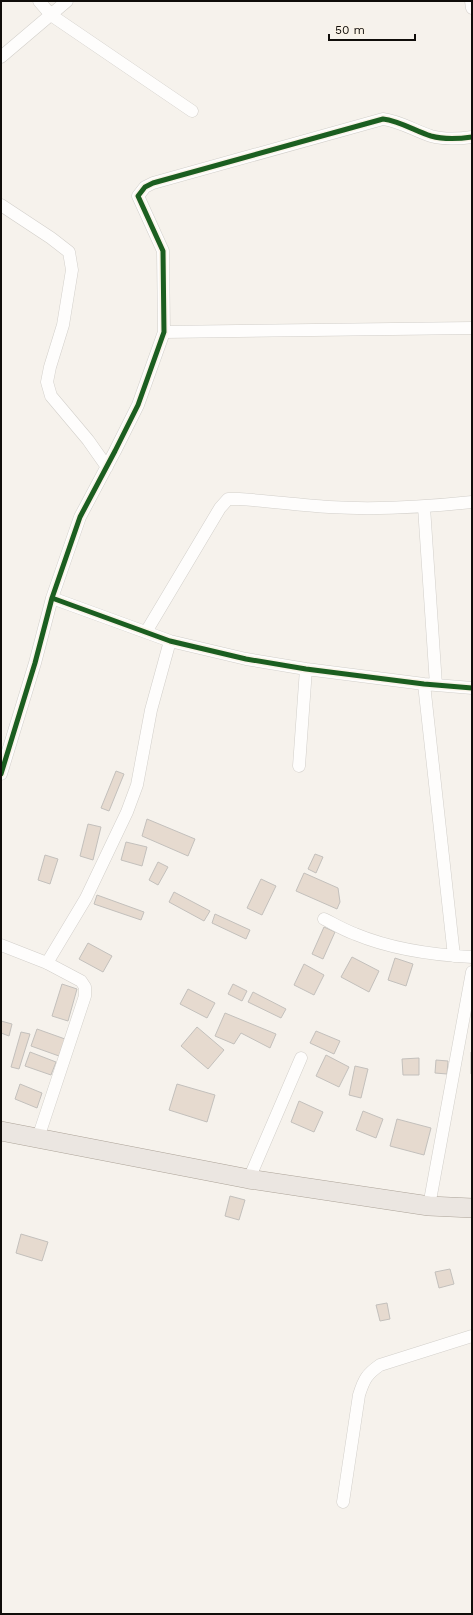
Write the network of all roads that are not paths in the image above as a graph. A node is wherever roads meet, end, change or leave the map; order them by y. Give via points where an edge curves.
1 (38, 1) edge
2 (67, 1) edge
3 (471, 1) edge
4 (472, 8) edge
5 (51, 15) junction
6 (1, 57) edge
7 (192, 110) dead end
8 (472, 137) edge
9 (1, 205) edge
10 (472, 328) edge
11 (164, 332) junction
12 (107, 466) junction
13 (472, 502) edge
14 (424, 507) junction
15 (52, 598) junction
16 (146, 632) junction
17 (170, 641) junction
18 (306, 669) junction
19 (424, 684) junction
20 (436, 685) junction
21 (472, 688) edge
22 (299, 766) dead end
23 (1, 774) edge
24 (324, 919) dead end
25 (1, 945) edge
26 (454, 956) junction
27 (472, 957) edge
28 (47, 963) junction
29 (472, 972) edge
30 (301, 1058) dead end
31 (1, 1130) edge
32 (38, 1138) junction
33 (249, 1179) junction
34 (429, 1206) junction
35 (472, 1208) edge
36 (472, 1336) edge
37 (343, 1502) dead end

1 - 5 street
2 - 5 street
3 - 4 street
5 - 6 street
5 - 7 street
8 - 11 street via 451,140 383,119 145,187 138,196 163,251
9 - 12 street via 69,252 72,270 63,325 47,382 51,396
10 - 11 street
11 - 12 street via 138,405
12 - 15 street via 80,517
13 - 14 street
14 - 16 street via 330,507 228,499 220,508
14 - 20 street
15 - 16 street
15 - 23 street via 36,663
16 - 17 street
17 - 18 street via 246,659
17 - 28 street via 150,710 137,785 127,812 86,898
18 - 19 street
18 - 22 street
19 - 20 street
19 - 26 street
20 - 21 street
24 - 26 street via 355,934 395,946
25 - 28 street
26 - 27 street
28 - 32 street via 81,981 85,987 85,996
29 - 34 street
30 - 33 street
31 - 32 main road
32 - 33 main road
33 - 34 main road
34 - 35 main road
36 - 37 street via 380,1365 363,1381

